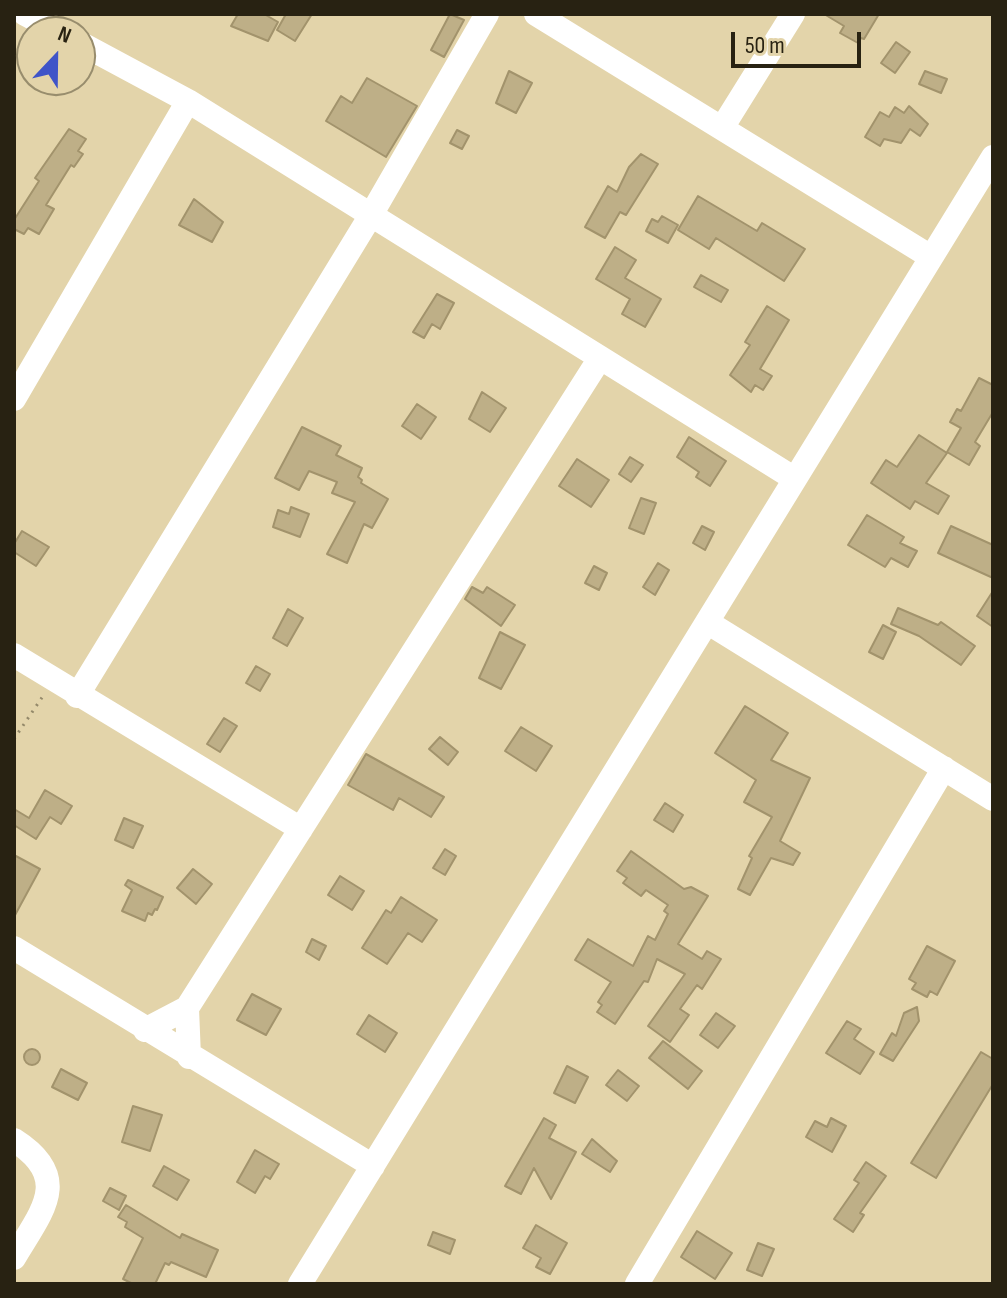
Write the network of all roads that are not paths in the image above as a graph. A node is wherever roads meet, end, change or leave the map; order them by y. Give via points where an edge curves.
1 (487, 14) edge
2 (536, 14) edge
3 (793, 14) edge
4 (96, 52) edge
5 (188, 101) junction
6 (722, 128) junction
7 (993, 157) edge
8 (371, 215) junction
9 (931, 257) junction
10 (600, 358) junction
11 (14, 399) edge
12 (795, 479) junction
13 (707, 622) junction
14 (14, 655) edge
15 (77, 696) junction
16 (944, 768) junction
17 (993, 799) edge
18 (301, 829) junction
19 (14, 948) edge
20 (187, 1008) junction
21 (145, 1030) junction
22 (189, 1057) junction
23 (14, 1140) edge
24 (373, 1166) junction
25 (14, 1258) edge
26 (300, 1284) edge
27 (637, 1284) edge

1 - 8 street
2 - 6 street
3 - 6 street
4 - 5 street
5 - 8 street
5 - 11 street
6 - 9 street
7 - 9 street
8 - 10 street
8 - 15 street
9 - 12 street
10 - 12 street
10 - 18 street
12 - 13 street
13 - 16 street
13 - 24 street
14 - 15 street
15 - 18 street
16 - 17 street
16 - 27 street
18 - 20 street
19 - 21 street
20 - 21 street
20 - 22 street
21 - 22 street
22 - 24 street
23 - 25 street via 45,1172 49,1197
24 - 26 street

